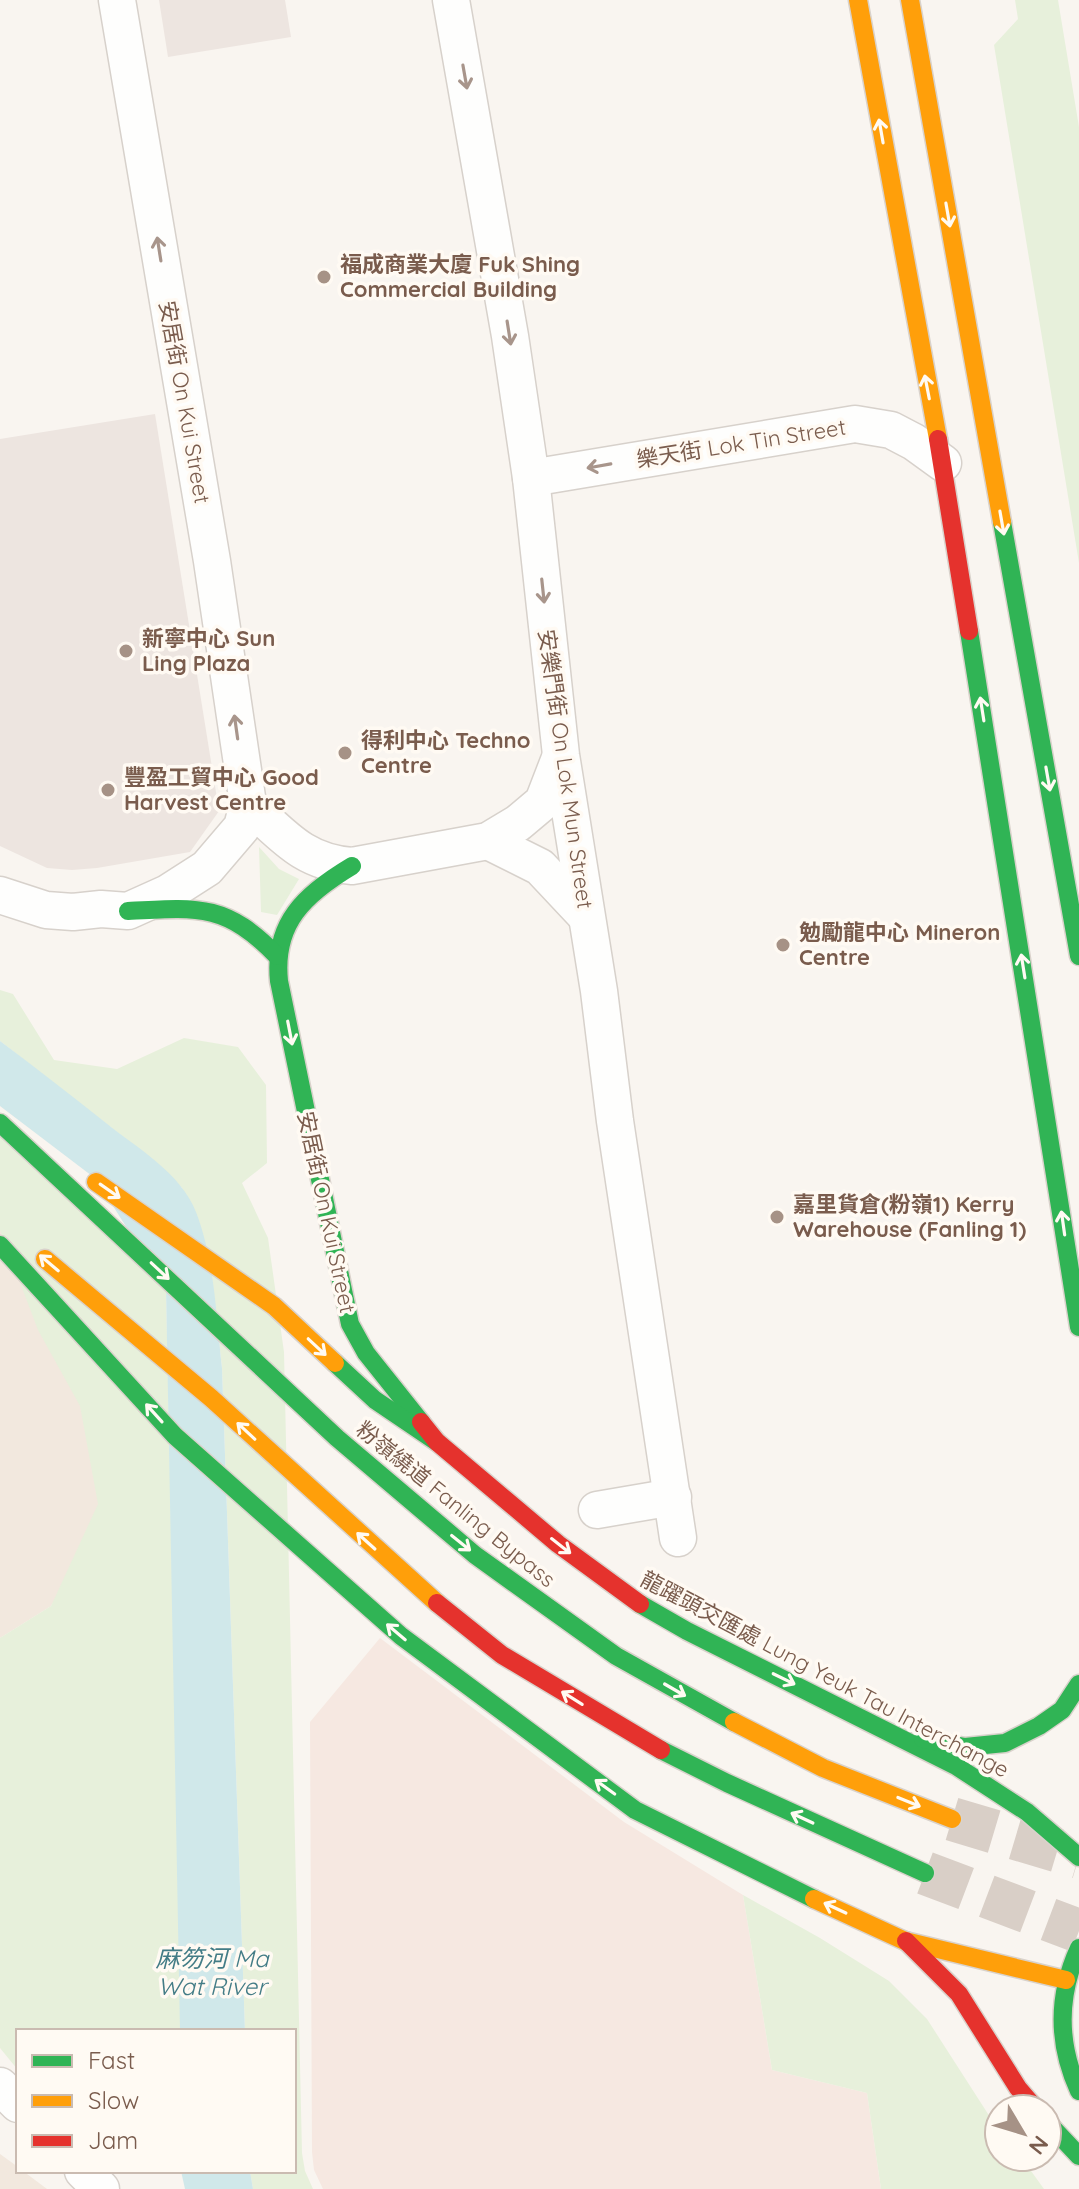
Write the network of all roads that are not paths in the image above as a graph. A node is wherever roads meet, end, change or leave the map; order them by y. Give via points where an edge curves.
1 (117, 0) edge
2 (451, 0) edge
3 (858, 0) edge
4 (910, 0) edge
5 (943, 463) junction
6 (531, 478) junction
7 (561, 755) junction
8 (248, 804) junction
9 (488, 841) junction
10 (352, 866) junction
11 (0, 895) edge
12 (128, 911) junction
13 (586, 916) junction
14 (277, 956) junction
15 (1079, 956) edge
16 (0, 1114) edge
17 (0, 1123) edge
18 (0, 1245) edge
19 (35, 1251) dead end
20 (1079, 1327) edge
21 (437, 1442) junction
22 (673, 1497) junction
23 (597, 1510) dead end
24 (678, 1538) dead end
25 (1079, 1684) edge
26 (893, 1733) junction
27 (952, 1819) tunnel mouth
28 (1079, 1857) edge
29 (925, 1873) tunnel mouth
30 (905, 1941) junction
31 (1079, 1948) edge
32 (1066, 1980) junction
33 (0, 2086) edge
34 (1079, 2091) edge
35 (1022, 2093) edge
36 (16, 2102) edge
37 (1063, 2139) edge
38 (1079, 2156) edge
39 (85, 2173) edge
40 (101, 2189) edge

8 -> 1 street, 安居街 On Kui Street
2 -> 6 street, 安樂門街 On Lok Mun Street
5 -> 3 main road
4 -> 15 main road
5 -> 6 street, 樂天街 Lok Tin Street via 891,430 855,424
20 -> 5 main road
6 -> 7 street, 安樂門街 On Lok Mun Street
7 - 9 street via 543,802
7 - 13 street, 安樂門街 On Lok Mun Street
8 - 10 street via 302,852 330,864
8 - 12 street via 242,827 207,868
9 - 10 street
9 - 13 street via 540,867
10 - 14 main road via 322,883 303,902 283,934
11 - 12 street via 46,910
12 - 14 main road via 210,909 249,928
13 - 22 street, 安樂門街 On Lok Mun Street
14 -> 21 main road, 安居街 On Kui Street via 350,1324 366,1353
16 -> 21 main road via 274,1306 375,1400
17 -> 27 main road, 粉嶺繞道 Fanling Bypass via 337,1438 475,1555 616,1656 740,1727 823,1768
30 -> 18 main road via 635,1810 401,1636 175,1436
29 -> 19 main road via 692,1766 502,1655 415,1586 211,1398
21 -> 26 main road, 龍躍頭交匯處 Lung Yeuk Tau Interchange via 639,1604
22 - 23 street
22 - 24 street, 安樂門街 On Lok Mun Street
25 - 26 main road via 1062,1710 1005,1743 965,1747
26 - 28 main road, 龍躍頭交匯處 Lung Yeuk Tau Interchange via 1027,1812
30 - 32 main road
30 - 35 main road via 959,1994
31 - 32 main road
32 - 34 main road via 1062,2034
33 - 36 street
37 - 38 main road
39 - 40 street

